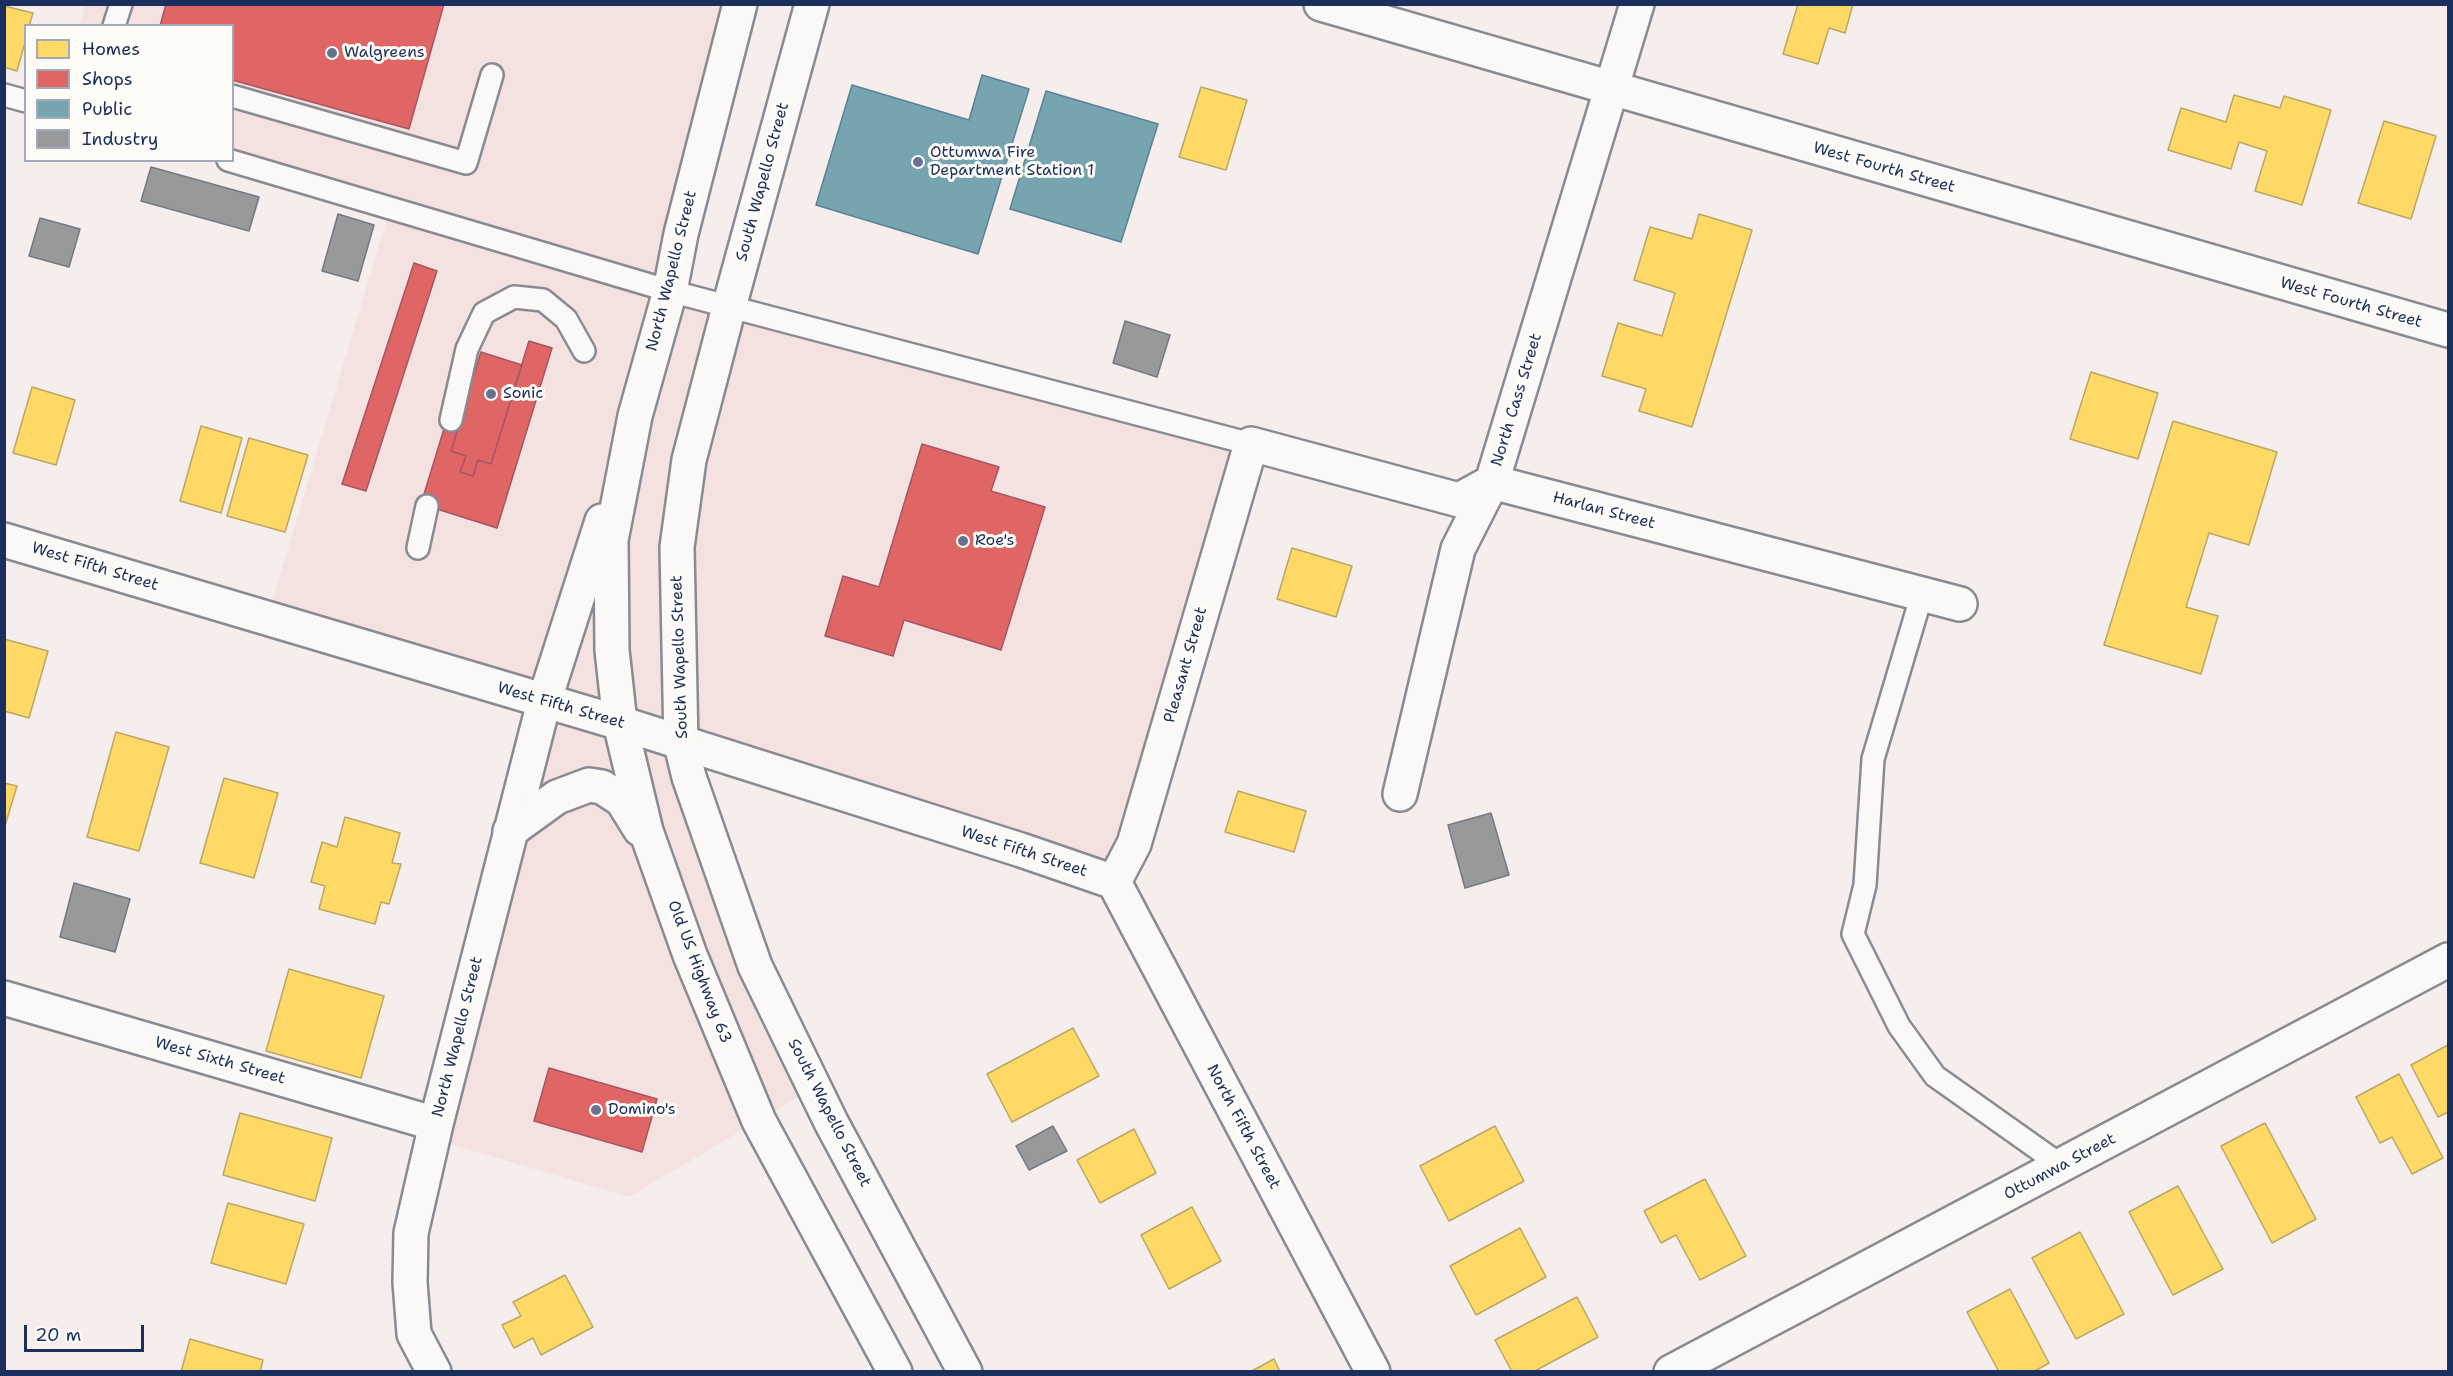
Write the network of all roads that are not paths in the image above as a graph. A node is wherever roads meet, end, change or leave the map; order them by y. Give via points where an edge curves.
1 (121, 4) edge
2 (740, 4) edge
3 (812, 4) edge
4 (1321, 4) edge
5 (1636, 4) edge
6 (115, 24) edge
7 (492, 75) dead end
8 (1611, 89) junction
9 (4, 95) edge
10 (234, 97) edge
11 (24, 100) edge
12 (234, 162) edge
13 (670, 291) junction
14 (729, 307) junction
15 (2448, 330) edge
16 (584, 351) dead end
17 (635, 416) junction
18 (451, 420) dead end
19 (1251, 444) junction
20 (1492, 482) junction
21 (428, 506) dead end
22 (4, 540) edge
23 (611, 540) joint
24 (418, 548) dead end
25 (1922, 594) junction
26 (1960, 604) dead end
27 (544, 702) junction
28 (620, 723) junction
29 (681, 744) junction
30 (1400, 794) dead end
31 (510, 831) junction
32 (651, 846) junction
33 (1114, 882) junction
34 (2448, 960) edge
35 (4, 998) edge
36 (436, 1124) junction
37 (2062, 1166) junction
38 (434, 1371) edge
39 (895, 1371) edge
40 (965, 1371) edge
41 (1373, 1371) edge
42 (1671, 1371) edge

1 - 6 lane
2 - 13 main road, North Wapello Street
3 - 14 main road, South Wapello Street
4 - 8 main road, West Fourth Street
5 - 8 main road, North Cass Street
7 - 10 lane via 466,163
8 - 15 main road, West Fourth Street
8 - 20 main road, North Cass Street
9 - 11 lane
12 - 13 lane
13 - 14 lane
13 - 17 main road, North Wapello Street
14 - 19 lane
14 - 29 main road, South Wapello Street via 689,460 677,547
16 - 18 lane via 566,319 543,300 514,297 484,313 467,349
17 - 23 main road, North Wapello Street
17 - 27 main road, North Wapello Street
19 - 20 main road via 1459,500
19 - 33 main road, Pleasant Street via 1134,844
20 - 25 main road, Harlan Street
20 - 30 main road, North Cass Street via 1458,549
21 - 24 lane
22 - 27 main road, West Fifth Street
23 - 28 main road, Old US Highway 63 via 612,650
25 - 26 main road, Harlan Street
25 - 37 lane via 1873,759 1865,885 1853,934 1899,1026 1935,1076
27 - 28 main road, West Fifth Street
27 - 31 main road, North Wapello Street
28 - 29 main road, West Fifth Street
28 - 32 main road, Old US Highway 63
29 - 33 main road, West Fifth Street
29 - 40 main road, South Wapello Street via 755,966 831,1122
31 - 32 main road via 557,797 589,785 602,787 622,800
31 - 36 main road, North Wapello Street
32 - 39 main road, Old US Highway 63 via 690,955 759,1121
33 - 41 main road, North Fifth Street
34 - 37 main road, Ottumwa Street
35 - 36 main road, West Sixth Street
36 - 38 main road, North Wapello Street via 411,1233 410,1282 414,1334
37 - 42 main road, Ottumwa Street

